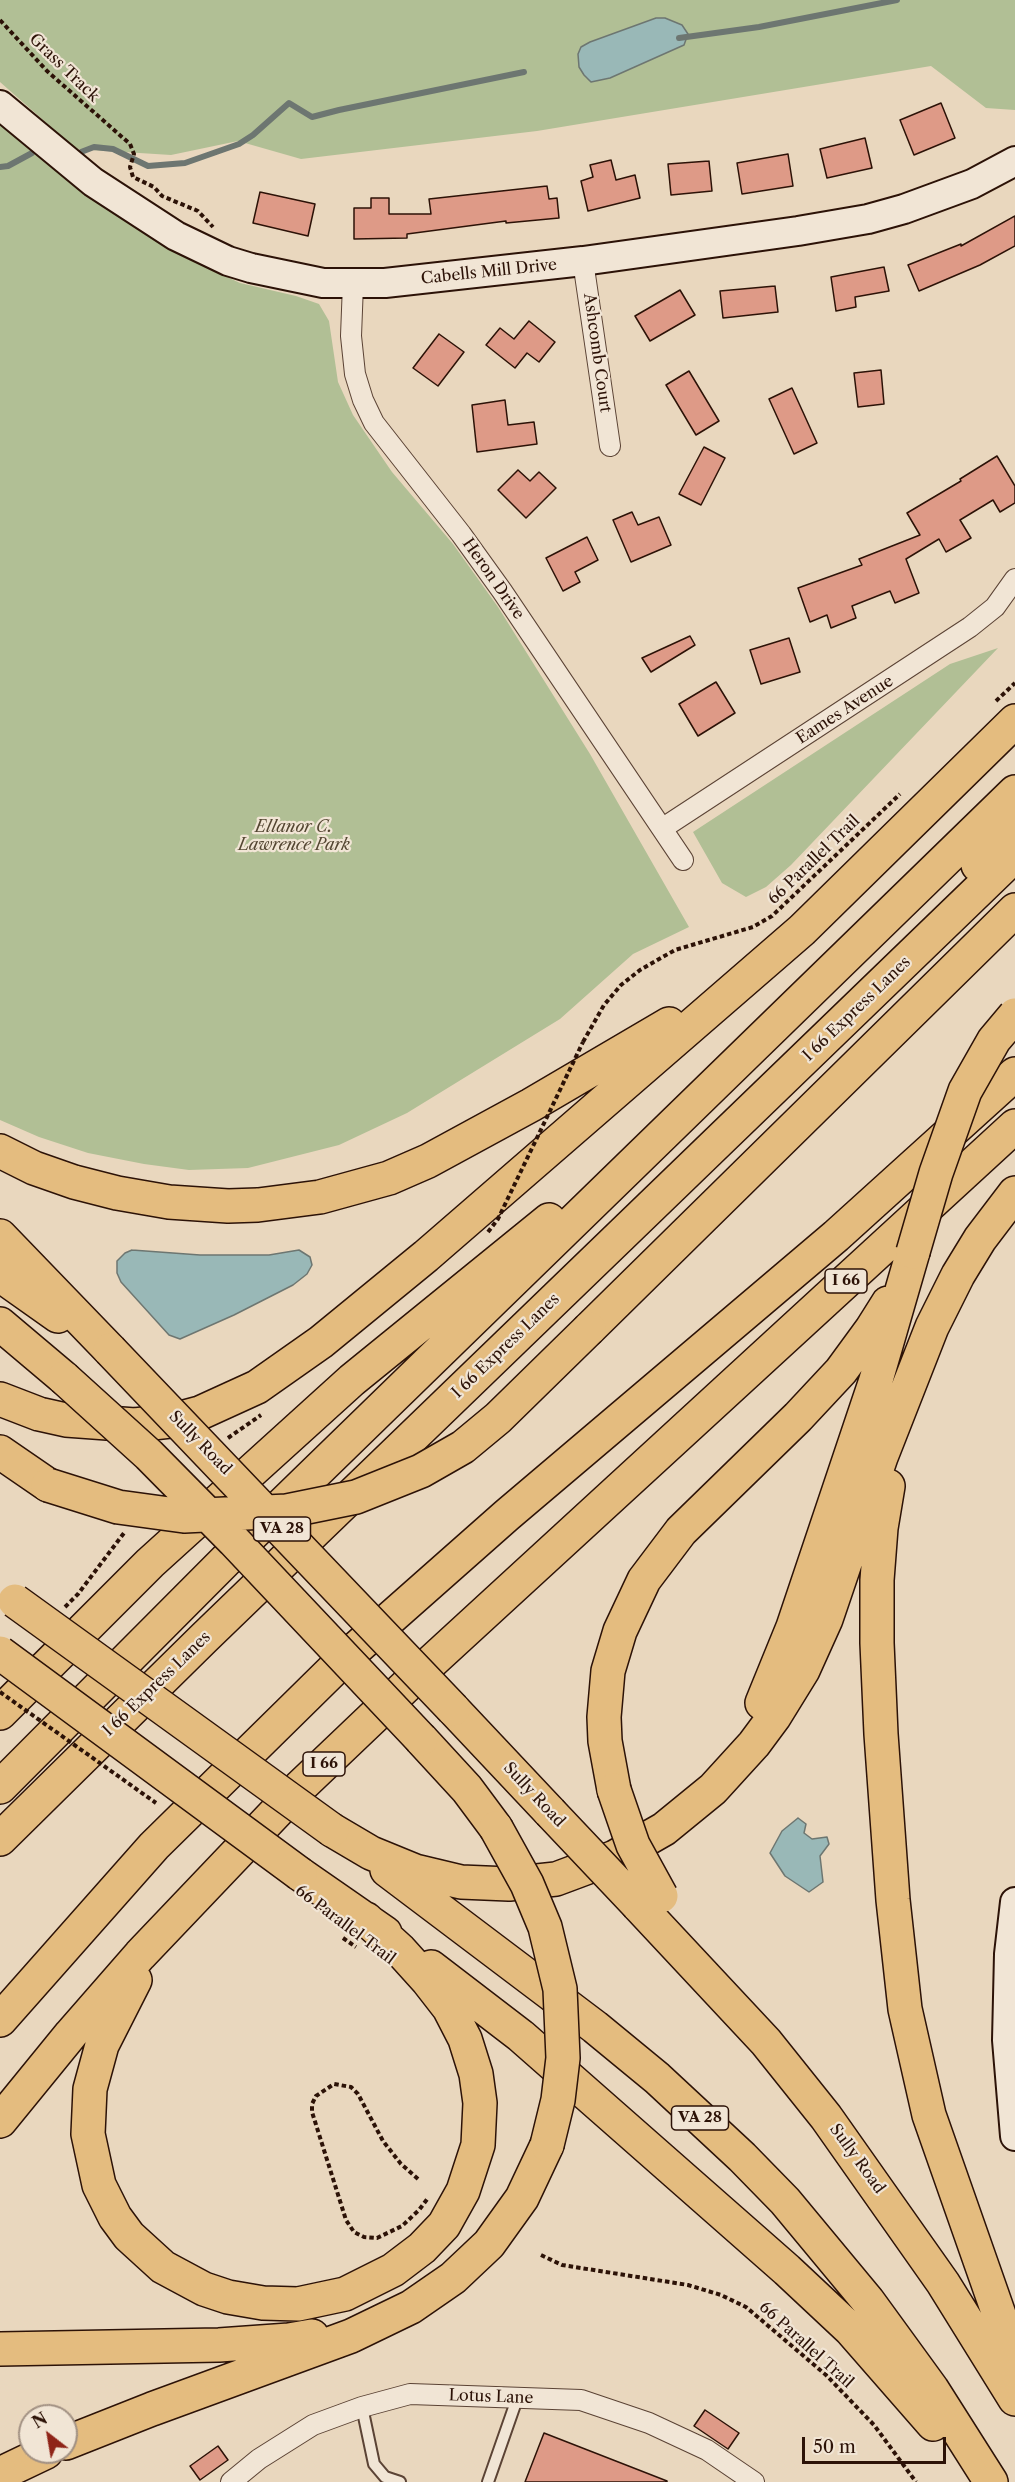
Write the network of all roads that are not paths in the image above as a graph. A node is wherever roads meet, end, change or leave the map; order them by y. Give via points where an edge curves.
1 (0, 105) edge
2 (1015, 161) edge
3 (583, 261) junction
4 (353, 284) junction
5 (610, 446) dead end
6 (1015, 579) edge
7 (1003, 714) edge
8 (1015, 792) edge
9 (663, 828) junction
10 (1015, 828) edge
11 (1015, 855) edge
12 (683, 860) dead end
13 (829, 904) junction
14 (1015, 910) edge
15 (1015, 1015) edge
16 (1015, 1074) edge
17 (676, 1122) junction
18 (1015, 1126) edge
19 (0, 1151) edge
20 (679, 1180) junction
21 (1015, 1193) edge
22 (0, 1236) edge
23 (0, 1275) edge
24 (0, 1323) edge
25 (881, 1333) junction
26 (110, 1350) junction
27 (908, 1390) junction
28 (0, 1399) edge
29 (0, 1452) edge
30 (0, 1461) edge
31 (48, 1485) junction
32 (8, 1595) edge
33 (0, 1653) edge
34 (0, 1713) edge
35 (0, 1787) edge
36 (332, 1830) junction
37 (0, 1839) edge
38 (640, 1844) junction
39 (649, 1900) junction
40 (1015, 1902) edge
41 (177, 1915) junction
42 (352, 1927) junction
43 (0, 2020) edge
44 (1012, 2067) edge
45 (0, 2121) edge
46 (1015, 2136) edge
47 (411, 2307) junction
48 (0, 2349) edge
49 (1015, 2360) edge
50 (1015, 2398) edge
51 (517, 2399) junction
52 (362, 2407) junction
53 (78, 2439) edge
54 (21, 2464) edge
55 (0, 2474) edge
56 (231, 2482) edge
57 (400, 2482) edge
58 (488, 2482) edge
59 (754, 2482) edge
60 (979, 2482) edge
61 (991, 2482) edge

1 - 4 street, Cabells Mill Drive via 93,182 200,249 283,276
2 - 3 street, Cabells Mill Drive via 937,198 868,219
3 - 4 street, Cabells Mill Drive
3 - 5 street, Ashcomb Court
4 - 9 street, Heron Drive via 351,336 355,374 374,423 461,534
6 - 9 street, Eames Avenue via 995,607 952,639
7 - 13 highway
8 - 17 highway
9 - 12 street, Heron Drive
10 - 20 highway via 814,1024
11 - 20 highway, I 66 Express Lanes
13 - 19 highway via 794,924 674,1021 636,1044 428,1161 354,1189 258,1205 170,1202 74,1182
13 - 28 highway via 426,1256 321,1342 257,1387 200,1413 135,1425 66,1420
14 - 31 highway, bridge via 506,1411 462,1447 421,1472 356,1497 286,1511 184,1516 118,1507
15 - 25 highway, bridge via 994,1040 966,1091 913,1252 894,1291
16 - 43 highway via 837,1236 507,1515 343,1660 154,1846
17 - 34 highway via 352,1380 150,1563
17 - 35 highway via 157,1628
18 - 41 highway, I 66 via 428,1665 301,1786
20 - 37 highway, I 66 Express Lanes
21 - 27 highway via 958,1275 932,1327
22 - 26 highway, Sully Road / VA 28
23 - 26 highway
24 - 47 highway, bridge via 149,1455 421,1739 496,1828 538,1909 560,1989 563,2058 548,2145 522,2198 489,2244 453,2278
25 - 38 highway via 793,1627 766,1697 716,1770 678,1812
25 - 39 highway, bridge via 681,1531 644,1580 620,1631 608,1671 605,1741 614,1790
26 - 39 highway, Sully Road / VA 28, bridge via 550,1812
27 - 38 highway via 826,1619 789,1693 728,1775 687,1812
27 - 49 highway via 887,1492 877,1580 881,1734 898,1954 911,2042 929,2115
29 - 31 highway
30 - 31 highway
32 - 36 highway, VA 28, bridge
33 - 42 highway, bridge via 300,1874
36 - 38 highway via 415,1871 471,1882 509,1884 556,1878 594,1866
36 - 61 highway, VA 28 via 595,2027 742,2157 868,2301 932,2389
39 - 50 highway, Sully Road / VA 28 via 826,2117 913,2238
40 - 44 street via 1007,1995
41 - 42 highway via 146,1960 102,2045 90,2089 88,2134 99,2185 129,2236 163,2267 204,2289 263,2303 298,2304 345,2294 393,2270 444,2225 463,2191 478,2145 480,2103 476,2074 465,2039 449,2008 400,1950
41 - 45 highway, I 66
42 - 60 highway via 521,2036 804,2285 879,2361
44 - 46 street
47 - 48 highway via 363,2324 289,2340
47 - 53 highway via 351,2336
51 - 52 street, Lotus Lane via 410,2394
51 - 58 lane
51 - 59 street, Lotus Lane via 581,2400 649,2423 707,2450
52 - 56 street, Lotus Lane via 313,2425
52 - 57 lane via 374,2464 385,2477
54 - 55 highway

